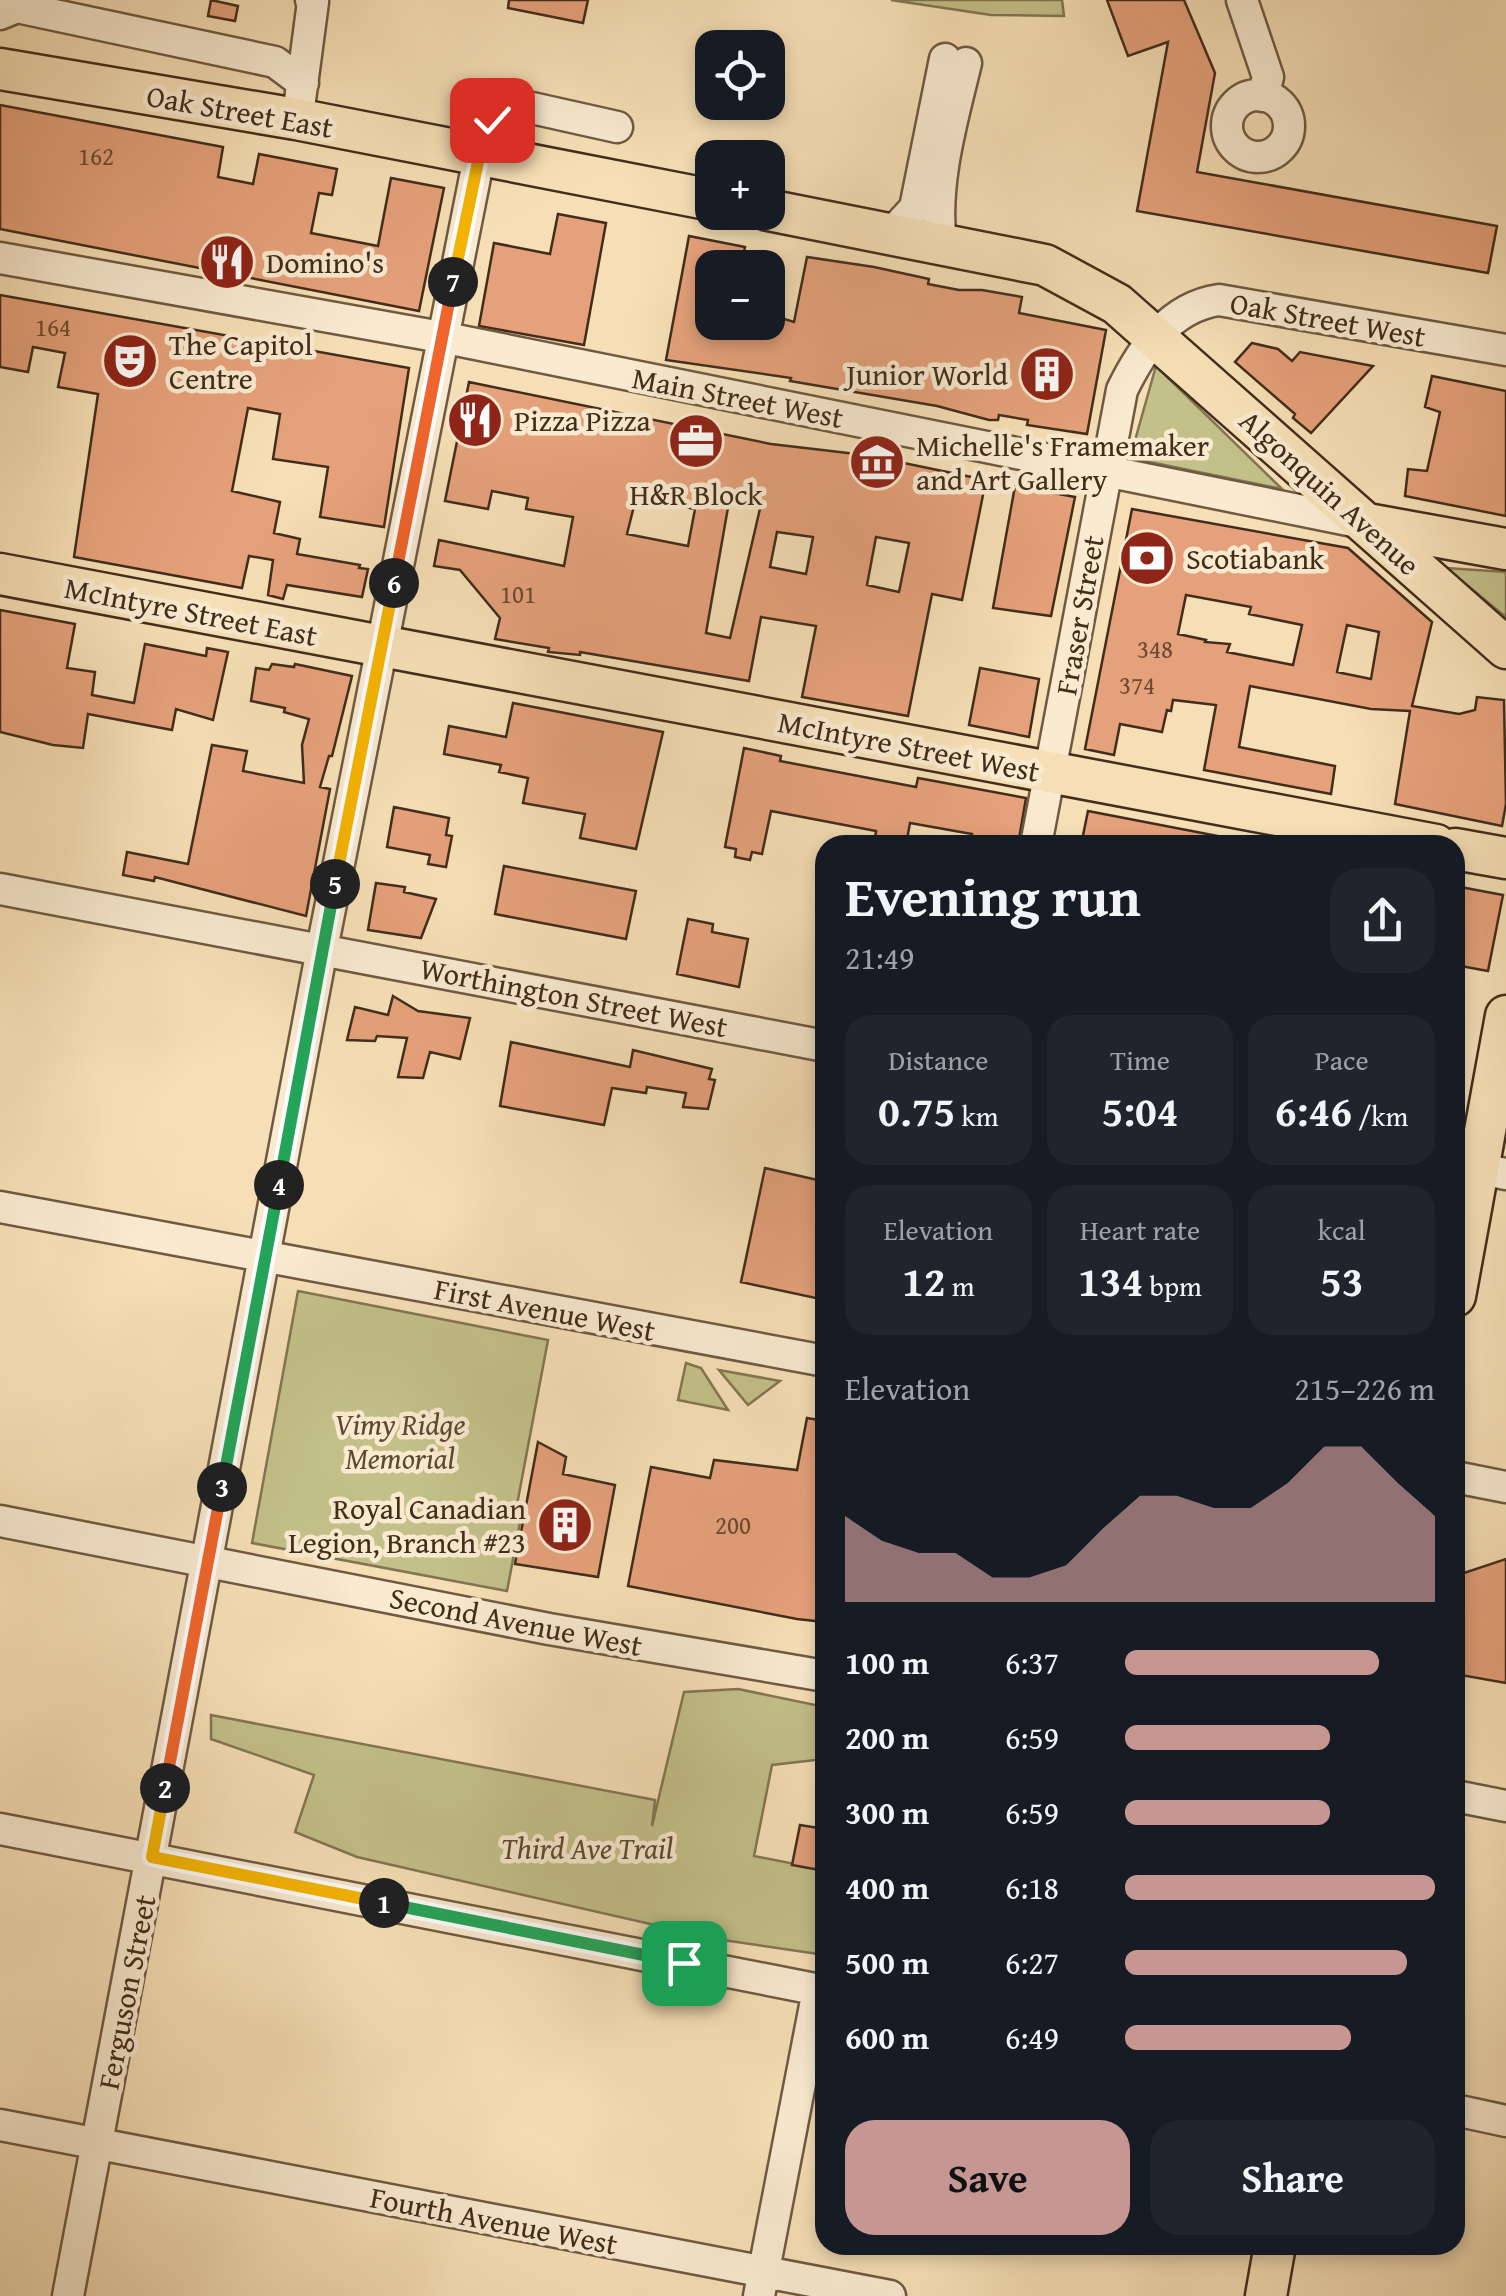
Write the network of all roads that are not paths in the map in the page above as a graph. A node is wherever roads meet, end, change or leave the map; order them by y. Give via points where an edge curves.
1 (311, 0) edge
2 (1242, 0) edge
3 (0, 14) edge
4 (0, 70) edge
5 (1263, 96) dead end
6 (299, 101) junction
7 (617, 126) dead end
8 (479, 157) junction
9 (695, 197) edge
10 (785, 213) edge
11 (892, 233) junction
12 (941, 244) junction
13 (0, 258) edge
14 (1156, 336) junction
15 (441, 337) junction
16 (1506, 350) edge
17 (1105, 472) junction
18 (1363, 523) junction
19 (1506, 550) edge
20 (0, 574) edge
21 (382, 647) junction
22 (1506, 648) edge
23 (1050, 772) junction
24 (1038, 835) edge
25 (1383, 835) edge
26 (1465, 851) edge
27 (1506, 858) edge
28 (0, 889) edge
29 (322, 949) junction
30 (1506, 1016) edge
31 (815, 1044) edge
32 (1480, 1169) edge
33 (0, 1207) edge
34 (1465, 1245) edge
35 (266, 1257) junction
36 (815, 1359) edge
37 (1465, 1480) edge
38 (1506, 1487) edge
39 (0, 1521) edge
40 (208, 1560) junction
41 (815, 1674) edge
42 (1465, 1798) edge
43 (1506, 1806) edge
44 (0, 1829) edge
45 (152, 1857) junction
46 (815, 1989) edge
47 (815, 2019) edge
48 (1465, 2112) edge
49 (1506, 2121) edge
50 (0, 2125) edge
51 (98, 2144) junction
52 (1273, 2255) edge
53 (761, 2284) edge
54 (68, 2296) edge
55 (890, 2296) edge
56 (1266, 2296) edge

1 - 6 street
2 - 5 street via 1268,76
3 - 6 street via 16,7 274,62
4 - 6 main road, Oak Street East
6 - 8 main road, Oak Street East
7 - 8 street, Ferguson Street via 523,106 508,109 492,120
8 - 9 main road
8 - 15 street, Ferguson Street
10 - 11 main road
11 - 12 main road
11 - 12 street via 915,208 956,61 937,214
12 - 14 main road via 1044,265 1117,304
13 - 15 street, Main Street West
14 - 16 street, Oak Street West via 1199,302 1218,300
14 - 17 street, Fraser Street via 1122,390
14 - 18 main road, Algonquin Avenue
15 - 17 street, Main Street West
15 - 21 street, Ferguson Street
17 - 18 street, Main Street West
17 - 23 street, Fraser Street
18 - 19 main road, Main Street West
18 - 22 main road, Algonquin Avenue
20 - 21 main road, McIntyre Street East
21 - 23 main road, McIntyre Street West
21 - 29 street, Ferguson Street
23 - 24 street, Fraser Street
23 - 25 main road, McIntyre Street West
26 - 27 main road
28 - 29 street, Worthington Street West
29 - 31 street, Worthington Street West
29 - 35 street, Ferguson Street
30 - 32 main road
32 - 34 main road
33 - 35 street, First Avenue West
35 - 36 street, First Avenue West
35 - 40 street, Ferguson Street
37 - 38 street
39 - 40 street, Second Avenue West
40 - 41 street, Second Avenue West
40 - 45 street, Ferguson Street
42 - 43 street
44 - 45 street
45 - 46 street
45 - 51 street, Ferguson Street
47 - 53 street
48 - 49 street
50 - 51 street, Fourth Avenue West
51 - 53 street, Fourth Avenue West
51 - 54 street, Ferguson Street
52 - 56 main road
53 - 55 street, Fourth Avenue West

